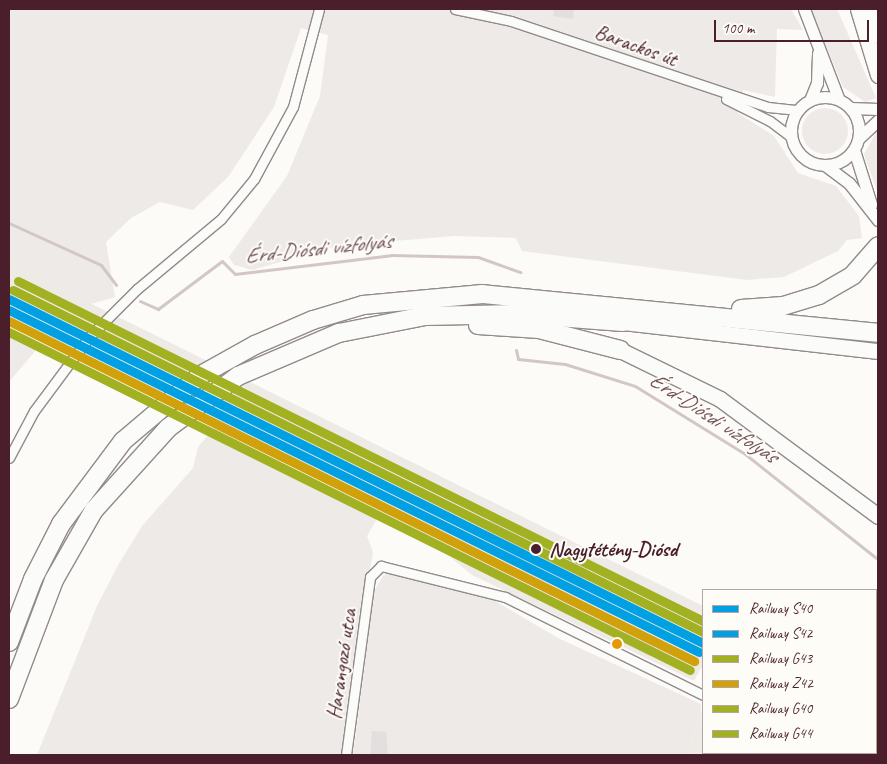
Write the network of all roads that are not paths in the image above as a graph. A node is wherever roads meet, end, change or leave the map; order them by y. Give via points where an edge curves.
1 (319, 9) edge
2 (455, 9) edge
3 (804, 9) edge
4 (858, 9) edge
5 (868, 9) edge
6 (878, 35) edge
7 (815, 36) junction
8 (876, 69) edge
9 (689, 83) junction
10 (810, 100) junction
11 (839, 100) junction
12 (850, 108) junction
13 (878, 109) edge
14 (798, 110) junction
15 (878, 120) edge
16 (791, 137) junction
17 (859, 138) junction
18 (854, 150) junction
19 (826, 165) junction
20 (877, 218) edge
21 (878, 246) edge
22 (668, 310) junction
23 (383, 322) junction
24 (623, 322) joint
25 (878, 333) edge
26 (620, 350) joint
27 (878, 351) edge
28 (9, 458) edge
29 (878, 516) edge
30 (9, 642) edge
31 (702, 695) edge
32 (9, 699) edge
33 (346, 755) edge

1 - 28 street via 294,106 266,160 221,219 138,289 54,382
2 - 9 street, Barackos út via 511,21
3 - 7 street
4 - 8 highway
5 - 6 highway
7 - 10 street via 819,67
7 - 11 street
9 - 14 street, Barackos út via 768,107
9 - 16 street, Barackos út via 749,110
10 - 11 street
10 - 14 street
11 - 12 street
12 - 13 street
12 - 17 street via 858,124
14 - 16 street
15 - 17 street
16 - 19 street via 803,157
17 - 18 street
18 - 19 street via 839,162
18 - 20 street
19 - 20 street via 838,172
21 - 22 highway via 867,261 843,282 804,302 752,310
22 - 25 highway
22 - 30 highway via 460,294 363,305 289,330 201,375 123,441 61,524 33,579
23 - 24 highway via 481,314
23 - 26 highway via 539,329
23 - 32 highway via 299,346 214,391 140,454 104,496 66,556
24 - 27 highway
26 - 29 highway via 714,395
31 - 33 street, Harangozó utca via 482,588 381,566 370,577

